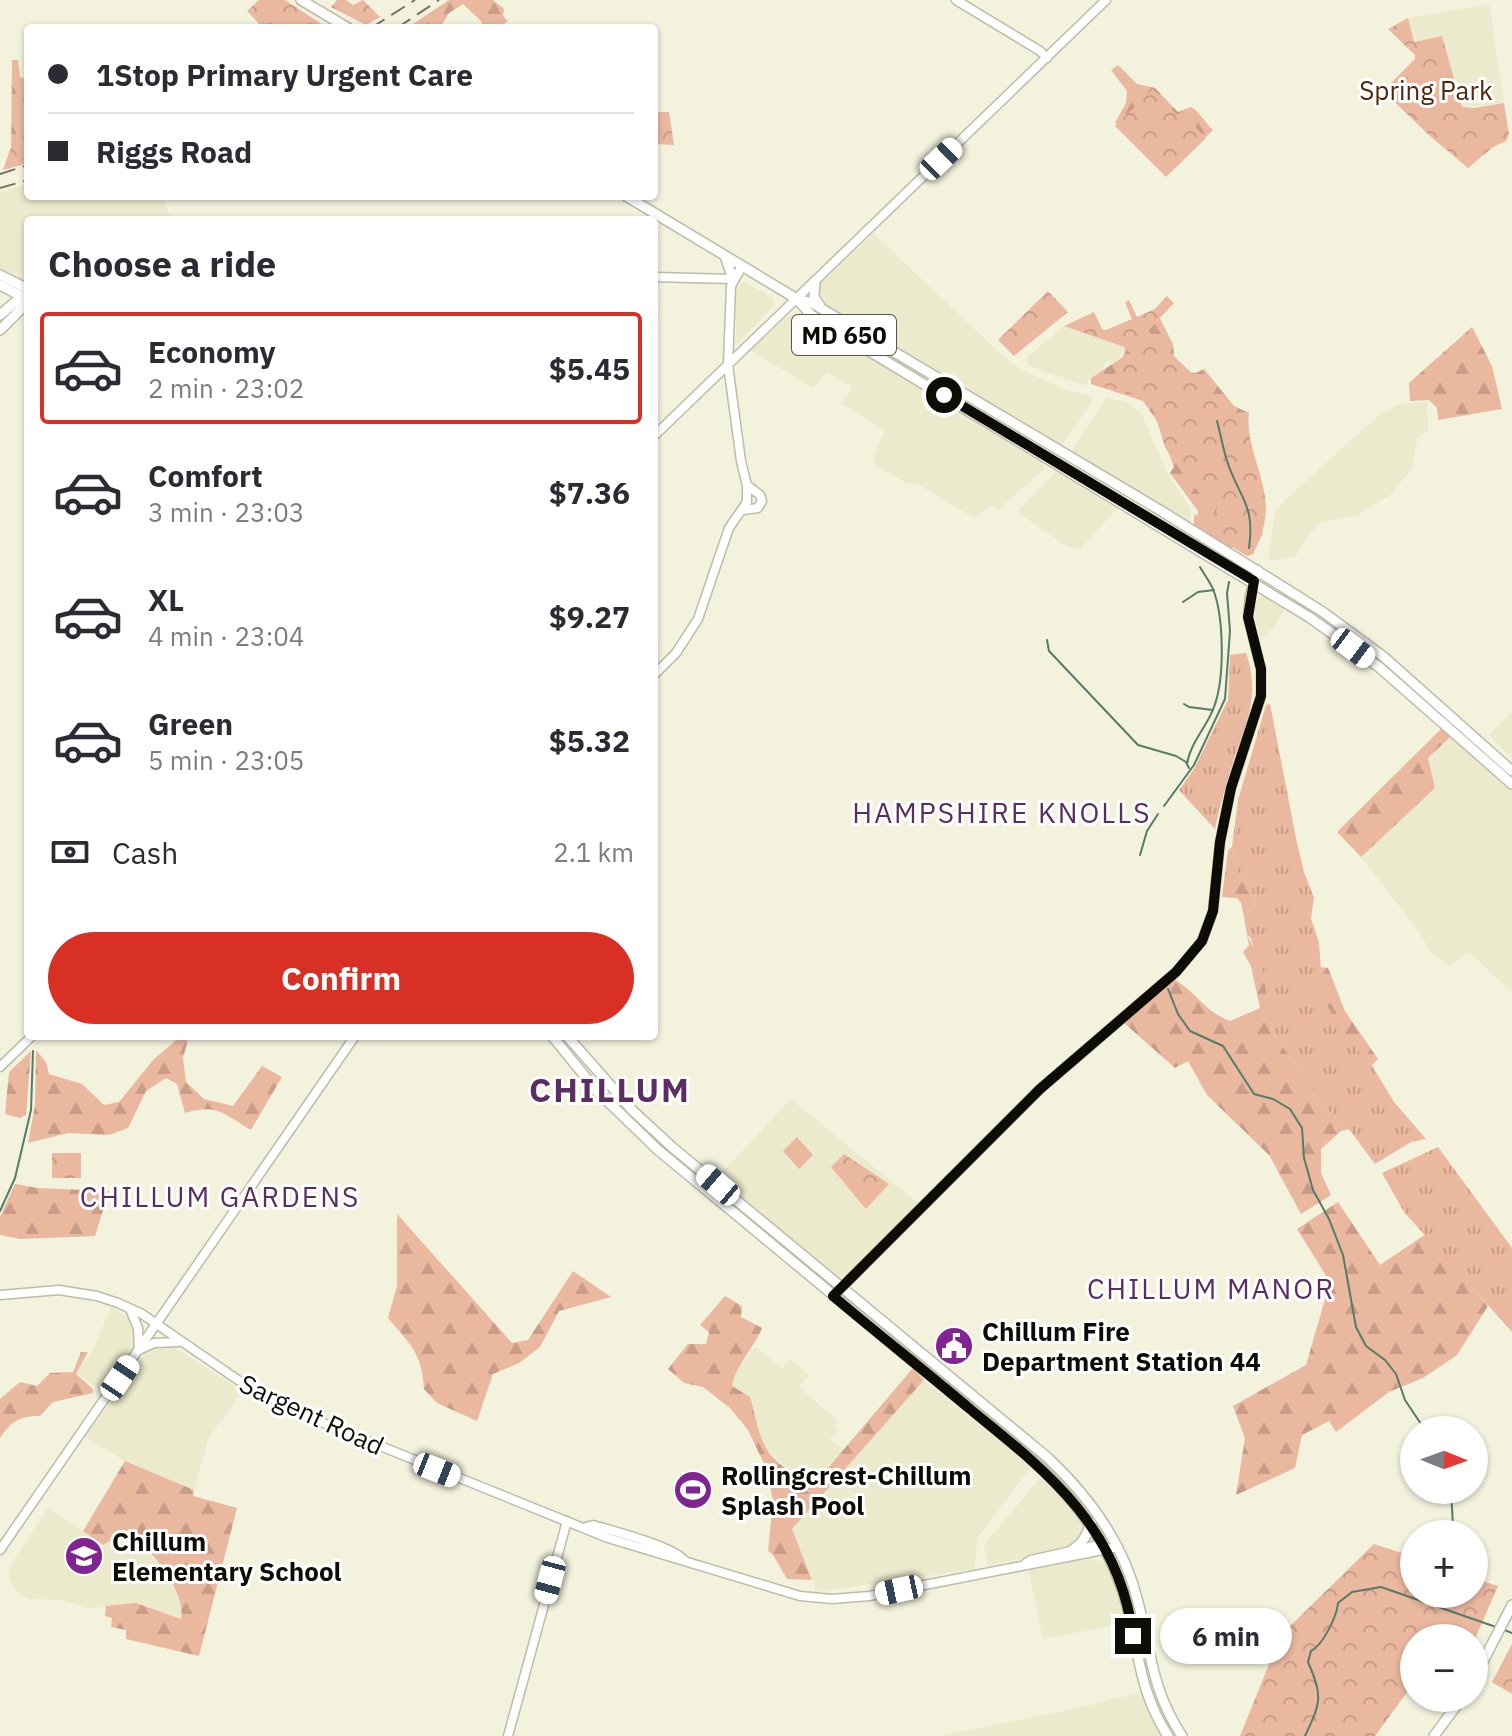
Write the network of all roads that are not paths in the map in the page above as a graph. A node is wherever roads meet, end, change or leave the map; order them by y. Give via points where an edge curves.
1 (301, 0) edge
2 (956, 0) edge
3 (1106, 0) edge
4 (341, 24) edge
5 (1047, 58) junction
6 (633, 200) edge
7 (725, 256) junction
8 (742, 266) junction
9 (0, 275) edge
10 (658, 277) edge
11 (733, 279) junction
12 (815, 281) junction
13 (0, 285) edge
14 (24, 294) edge
15 (24, 295) edge
16 (24, 298) edge
17 (797, 299) junction
18 (24, 300) edge
19 (809, 306) junction
20 (822, 309) junction
21 (0, 315) edge
22 (0, 330) edge
23 (728, 365) junction
24 (658, 432) edge
25 (1258, 570) junction
26 (1254, 581) junction
27 (658, 671) edge
28 (1512, 771) edge
29 (1512, 784) edge
30 (28, 1040) edge
31 (352, 1040) edge
32 (555, 1040) edge
33 (570, 1040) edge
34 (0, 1067) edge
35 (841, 1287) junction
36 (0, 1295) edge
37 (833, 1296) junction
38 (130, 1308) junction
39 (156, 1324) junction
40 (179, 1342) junction
41 (139, 1351) junction
42 (567, 1521) junction
43 (1091, 1523) junction
44 (1116, 1544) junction
45 (1105, 1547) junction
46 (0, 1550) edge
47 (1069, 1552) junction
48 (1026, 1564) junction
49 (1512, 1605) edge
50 (1488, 1653) edge
51 (1452, 1712) edge
52 (508, 1736) edge
53 (1168, 1736) edge
54 (1182, 1736) edge
55 (1434, 1736) edge

1 - 4 main road
2 - 5 street
3 - 5 street
5 - 12 street
6 - 7 main road
7 - 8 main road
7 - 11 main road
8 - 11 street
8 - 17 main road
9 - 14 main road
10 - 11 street
11 - 23 street
12 - 17 street
12 - 20 main road via 814,297
13 - 15 main road
16 - 21 main road
17 - 19 main road, MD 650
17 - 23 street
18 - 22 main road
19 - 20 main road, MD 650
19 - 26 main road, MD 650 via 831,328
20 - 25 main road, MD 650
23 - 24 street
23 - 27 street via 748,499 729,528 698,619
25 - 26 street
25 - 28 main road, MD 650 via 1384,657
26 - 29 main road, MD 650 via 1378,667
26 - 35 street via 1248,617 1261,669 1261,696 1231,788 1213,911 1202,941 1176,972 1040,1089
30 - 34 street
31 - 39 street
32 - 37 main road via 643,1137
33 - 35 main road via 660,1137
35 - 37 street
35 - 44 main road via 1067,1476
36 - 38 street, Sargent Road via 67,1291
37 - 43 main road via 1029,1457
38 - 39 street, Sargent Road
38 - 41 street
39 - 40 street, Sargent Road
39 - 41 street
40 - 41 street via 154,1343
40 - 42 street, Sargent Road via 296,1412
41 - 46 street
42 - 48 street, Sargent Road via 821,1599 869,1596
42 - 52 street
43 - 45 main road
43 - 47 main road via 1087,1537
44 - 45 street, Sargent Road
44 - 54 main road via 1136,1593 1157,1690
45 - 47 street, Sargent Road
45 - 48 street, Sargent Road
45 - 53 main road via 1127,1606 1140,1675
47 - 48 street, Sargent Road
49 - 50 main road
51 - 55 main road

